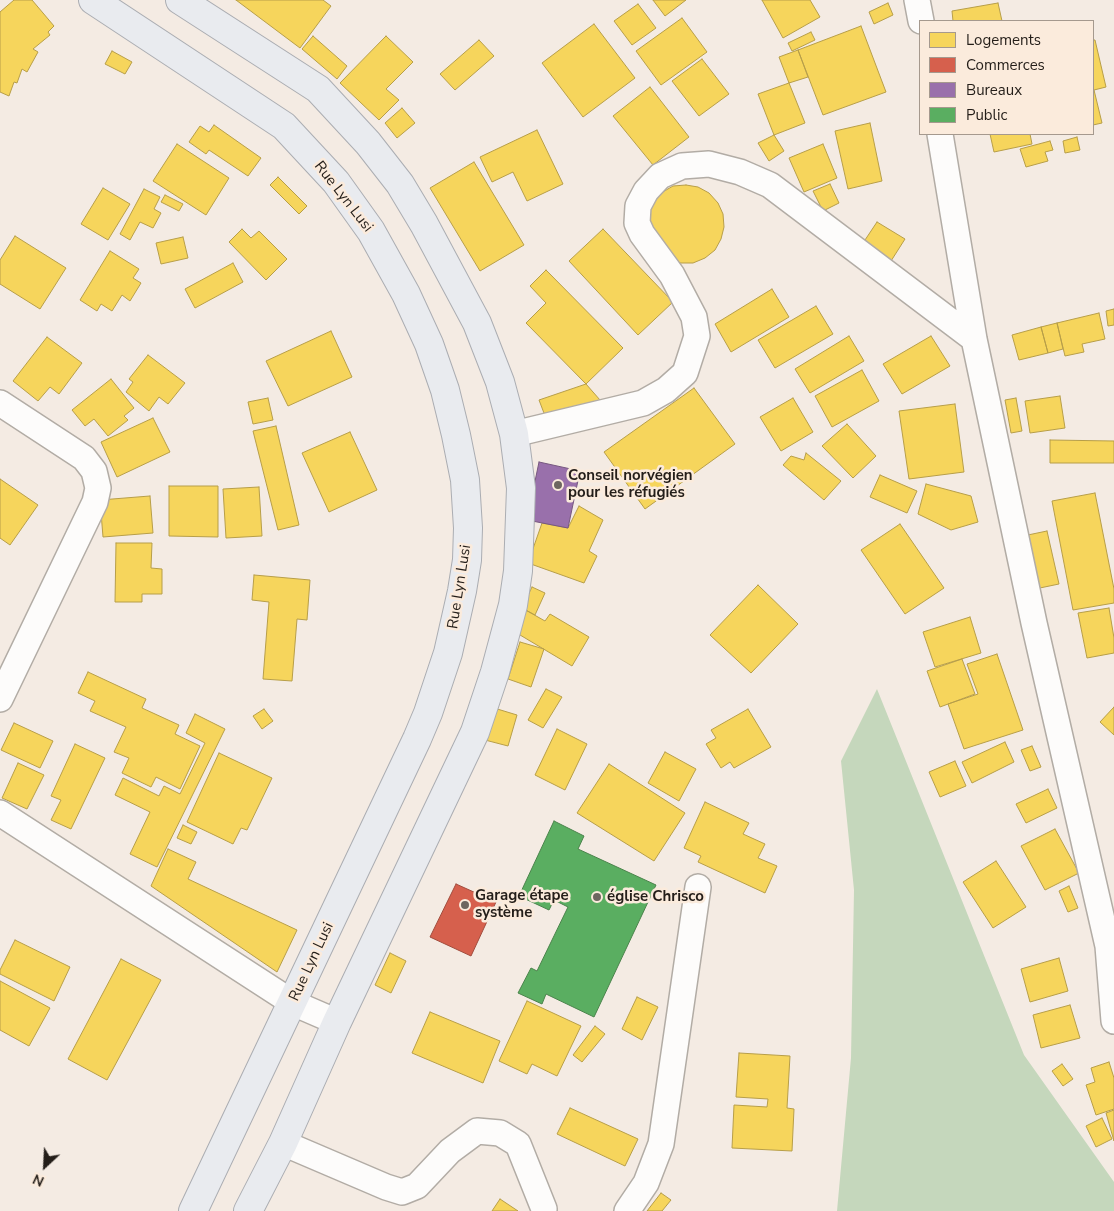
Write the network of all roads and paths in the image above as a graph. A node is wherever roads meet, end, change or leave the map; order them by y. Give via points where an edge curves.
1 (93, 0) edge
2 (180, 0) edge
3 (917, 0) edge
4 (921, 20) edge
5 (940, 135) edge
6 (974, 339) junction
7 (0, 403) edge
8 (514, 434) junction
9 (0, 700) edge
10 (0, 813) edge
11 (698, 887) dead end
12 (1111, 946) edge
13 (293, 1003) junction
14 (1114, 1020) edge
15 (338, 1022) junction
16 (283, 1143) junction
17 (544, 1208) dead end
18 (193, 1211) edge
19 (248, 1211) edge
20 (627, 1211) edge

1 - 13 main road, Rue Lyn Lusi via 284,126 336,182 371,231 429,344 445,390 465,480 467,560 448,653 417,739
2 - 8 main road via 318,89 368,143 400,184 477,323 500,382
3 - 4 street
5 - 6 street
6 - 8 street via 770,185 740,172 709,164 682,166 660,176 646,191 638,206 637,223 672,275 694,317 697,336 685,372 666,390 643,403
6 - 12 street via 1034,623
7 - 9 street via 84,458 94,472 98,488
8 - 15 main road via 521,488 518,571 513,605 495,672 471,739
10 - 13 street
11 - 20 street via 661,1144 646,1183
12 - 14 street
13 - 15 street
13 - 18 main road, Rue Lyn Lusi
15 - 16 main road
16 - 17 street via 402,1192 417,1186 450,1151 477,1131 500,1133 518,1144
16 - 19 main road

